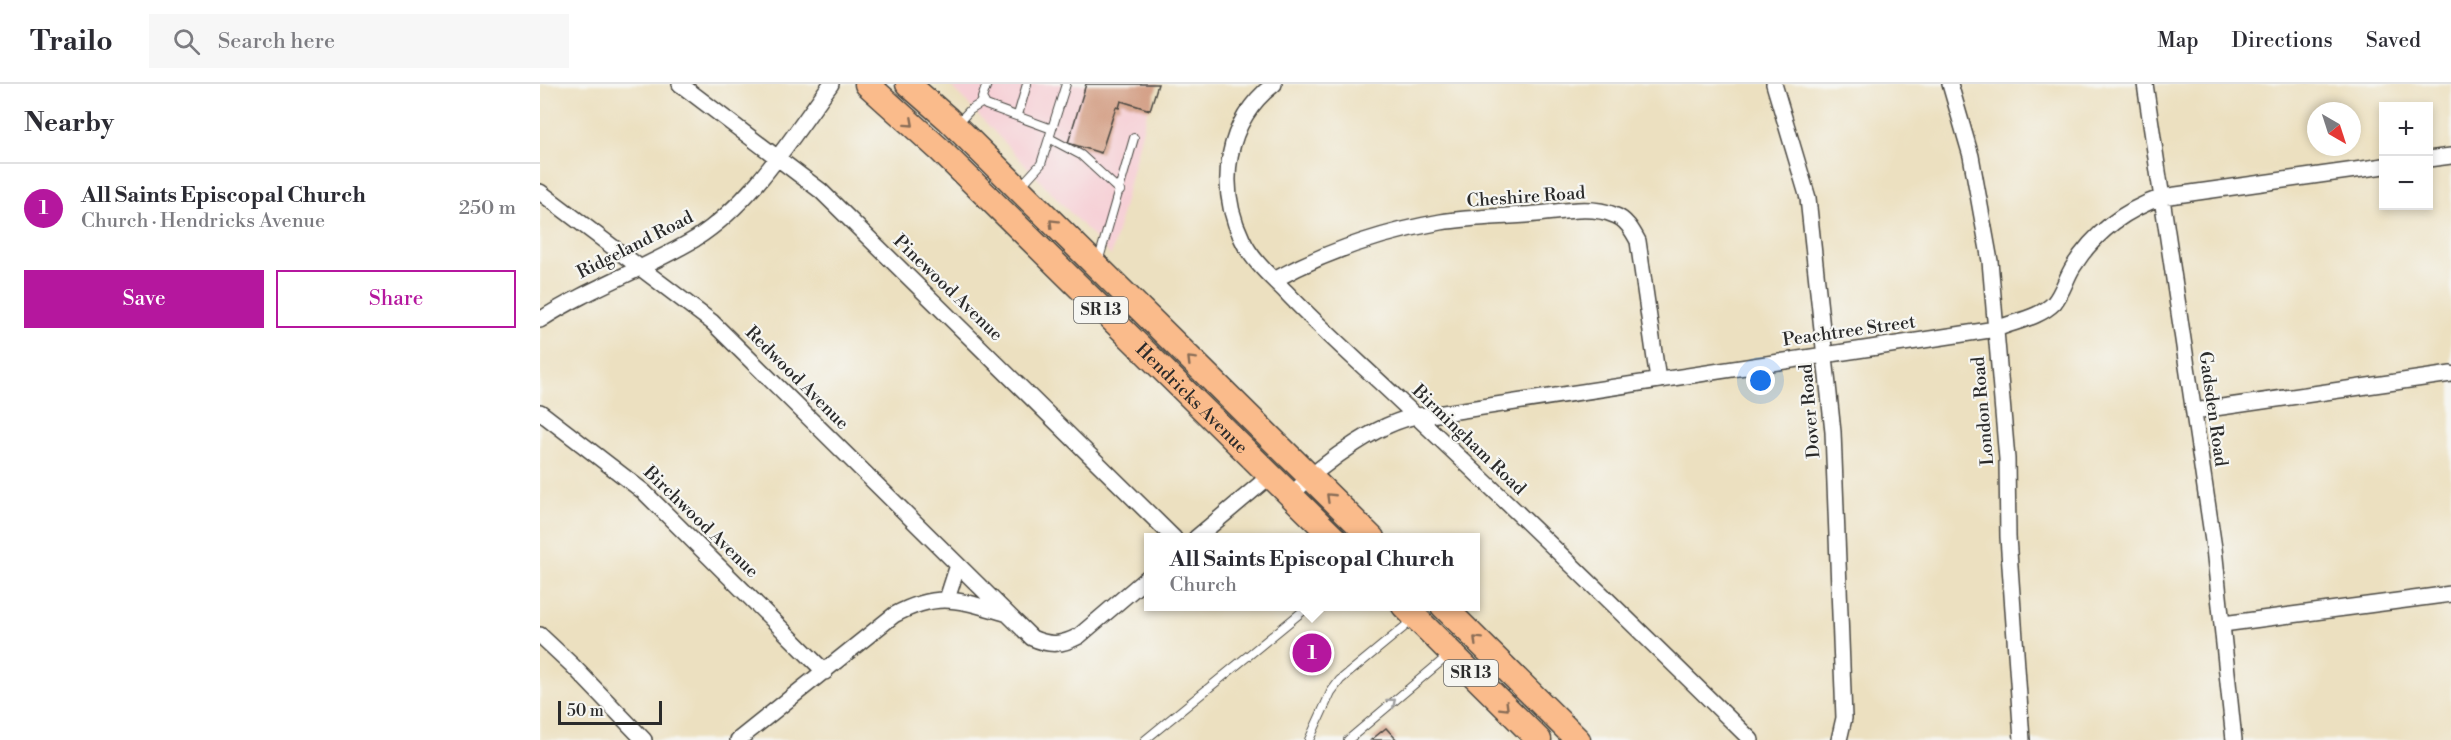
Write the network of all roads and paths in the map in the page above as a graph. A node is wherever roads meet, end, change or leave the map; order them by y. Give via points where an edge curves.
1 (680, 84) edge
2 (831, 84) edge
3 (867, 84) edge
4 (908, 84) edge
5 (987, 84) edge
6 (1027, 84) edge
7 (1066, 84) edge
8 (1274, 84) edge
9 (1774, 84) edge
10 (1950, 84) edge
11 (2145, 84) edge
12 (983, 102) junction
13 (1018, 115) junction
14 (955, 127) junction
15 (1050, 133) junction
16 (1134, 138) dead end
17 (2451, 156) edge
18 (777, 157) junction
19 (2433, 158) edge
20 (2379, 167) edge
21 (1018, 189) junction
22 (1120, 191) junction
23 (540, 192) edge
24 (2162, 197) junction
25 (1091, 261) junction
26 (640, 266) junction
27 (1067, 276) junction
28 (1274, 280) junction
29 (540, 320) edge
30 (1996, 329) junction
31 (1825, 354) junction
32 (2451, 374) edge
33 (1658, 380) junction
34 (2194, 411) junction
35 (540, 412) edge
36 (1414, 415) junction
37 (1271, 476) junction
38 (1309, 477) junction
39 (1291, 495) junction
40 (1170, 533) edge
41 (1201, 533) edge
42 (1330, 533) edge
43 (1368, 533) edge
44 (958, 565) junction
45 (1144, 581) edge
46 (2451, 594) edge
47 (947, 599) junction
48 (1304, 611) edge
49 (1414, 611) edge
50 (1416, 611) edge
51 (1448, 611) edge
52 (1008, 614) junction
53 (2223, 624) junction
54 (540, 634) edge
55 (1451, 654) junction
56 (825, 672) junction
57 (1563, 734) edge
58 (644, 740) edge
59 (738, 740) edge
60 (1145, 740) edge
61 (1309, 740) edge
62 (1348, 740) edge
63 (1539, 740) edge
64 (1751, 740) edge
65 (1839, 740) edge
66 (2022, 740) edge
67 (2234, 740) edge

1 - 18 street, Pinewood Avenue
2 - 18 street, Ridgeland Road
3 -> 27 main road, Hendricks Avenue / SR 13
4 - 14 main road, Hendricks Avenue / SR 13
5 - 12 lane
6 - 13 lane
7 - 15 lane
8 - 28 street, Birmingham Road via 1254,103 1235,135 1227,181 1232,216 1242,241
9 - 31 street, Dover Road via 1808,198
10 - 30 street, London Road via 1971,156 1987,245
11 - 24 street, Gadsden Road
12 - 13 lane
12 - 14 lane
13 - 15 lane
14 - 21 main road, Hendricks Avenue / SR 13
15 - 21 lane via 1041,164
15 - 22 lane
16 - 22 lane
17 - 19 street
18 - 26 street, Ridgeland Road via 721,219 696,238
18 - 40 street, Pinewood Avenue via 821,191
20 - 24 street, Peachtree Street
25 -> 21 main road, Hendricks Avenue / SR 13
22 - 25 lane
23 - 26 street, Redwood Avenue
24 - 30 street, Peachtree Street via 2129,210 2095,240 2076,261 2053,304 2039,314
24 - 34 street, Gadsden Road
25 - 27 main road
38 -> 25 main road, Hendricks Avenue / SR 13
26 - 29 street, Ridgeland Road
26 - 44 street, Redwood Avenue via 712,322
27 - 37 main road, Hendricks Avenue / SR 13
28 - 33 street, Cheshire Road via 1353,246 1442,222 1601,211 1622,219 1638,241
28 - 36 street, Birmingham Road
30 - 31 street, Peachtree Street
30 - 66 street, London Road
31 - 33 street, Peachtree Street
31 - 65 street, Dover Road via 1837,511 1844,718
32 - 34 street
33 - 36 street, Peachtree Street
34 - 53 street, Gadsden Road
35 - 56 street, Birchwood Avenue via 644,492
36 - 38 street, Peachtree Street via 1374,432
36 - 64 street, Birmingham Road
37 - 39 main road, Hendricks Avenue / SR 13
37 - 41 street
38 - 39 street, Peachtree Street
43 -> 38 main road, Hendricks Avenue / SR 13
39 - 42 main road, Hendricks Avenue / SR 13
44 - 47 street
44 - 52 street, Redwood Avenue
45 - 52 street, Redwood Avenue via 1066,643 1044,644 1032,638
46 - 53 street
47 - 52 street
47 - 56 street via 927,600 894,615
48 - 60 lane
49 - 61 lane via 1340,680
50 - 55 main road, SR 13
57 -> 51 main road, SR 13
53 - 67 street, Gadsden Road
54 - 58 street
62 -> 55 lane
55 -> 63 main road, SR 13
56 - 59 street

